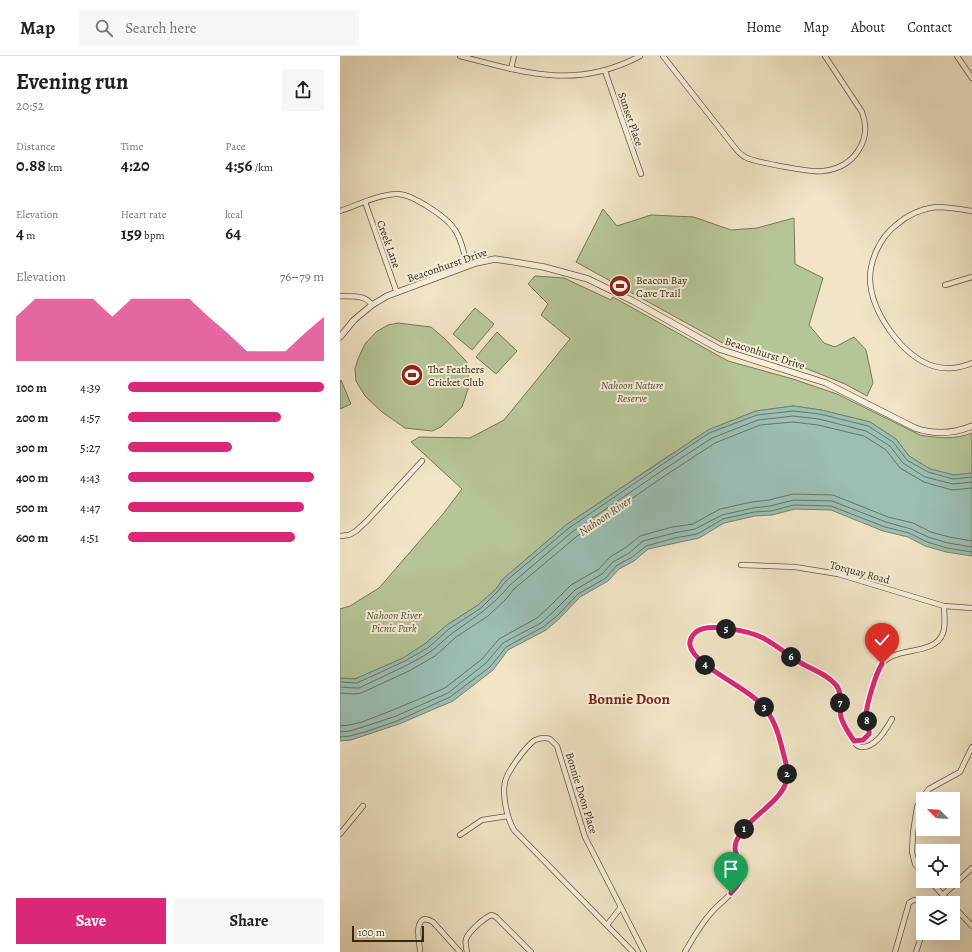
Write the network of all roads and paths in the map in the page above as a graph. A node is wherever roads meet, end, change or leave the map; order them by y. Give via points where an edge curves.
1 (460, 56) edge
2 (514, 56) edge
3 (640, 56) edge
4 (663, 56) edge
5 (826, 56) edge
6 (957, 56) edge
7 (511, 69) junction
8 (605, 71) junction
9 (972, 78) edge
10 (641, 174) dead end
11 (365, 202) junction
12 (340, 211) edge
13 (972, 211) edge
14 (464, 253) dead end
15 (972, 277) edge
16 (945, 285) dead end
17 (397, 292) junction
18 (340, 296) edge
19 (372, 305) junction
20 (340, 337) edge
21 (972, 363) edge
22 (972, 426) edge
23 (422, 461) dead end
24 (340, 536) edge
25 (741, 565) dead end
26 (944, 606) junction
27 (972, 608) edge
28 (892, 719) dead end
29 (854, 741) junction
30 (972, 747) edge
31 (363, 806) dead end
32 (508, 816) junction
33 (340, 834) edge
34 (460, 835) dead end
35 (916, 865) edge
36 (972, 868) edge
37 (936, 888) edge
38 (943, 895) joint
39 (916, 900) edge
40 (621, 907) junction
41 (960, 913) edge
42 (607, 925) junction
43 (972, 926) edge
44 (920, 940) edge
45 (420, 952) edge
46 (460, 952) edge
47 (467, 952) edge
48 (531, 952) edge
49 (633, 952) edge
50 (644, 952) edge
51 (685, 952) edge
52 (895, 952) edge
53 (916, 952) edge

1 - 7 street
2 - 7 street
3 - 8 street
4 - 5 street via 743,156 752,160 822,172 840,167 854,157 862,145 865,133 862,112
6 - 9 street
7 - 8 street via 548,76 584,75
8 - 10 street, Sunset Place
11 - 12 street
11 - 14 street via 386,195 413,197 452,225
11 - 17 street, Creek Lane
13 - 21 street via 936,207 907,216 882,240 872,265 870,280 884,321 913,356 939,367 959,367
15 - 16 street
17 - 19 street, Beaconhurst Drive
17 - 22 street, Beaconhurst Drive via 476,263 494,259 562,271 588,279 613,291 719,349 826,383 915,428 933,433 948,433
18 - 19 street via 362,298
19 - 20 street, Beaconhurst Drive via 354,320
23 - 24 street via 367,521 349,535
25 - 26 street, Torquay Road via 795,567 838,574
26 - 27 street, Torquay Road
26 - 29 street via 944,628 941,638 936,643 891,657 881,666 867,710 869,734 863,740
28 - 29 street via 882,734 870,745 859,746
29 - 51 street via 843,722 838,688 825,675 800,663 757,636 714,627 694,634 690,646 697,658 759,701 768,712 778,734 787,782 782,791 736,840 735,852 742,870 738,886 705,919
30 - 35 street via 960,772 929,789 921,798 912,833 912,852
31 - 33 street
32 - 34 street via 482,820
32 - 40 street, Bonnie Doon Place via 504,786 508,773 535,741 540,738 550,739 560,753 585,837
32 - 42 street, Bonnie Doon Place via 514,830
36 - 38 street
37 - 38 street
39 - 52 street via 909,905
40 - 42 street
40 - 50 street, Bonnie Doon Place
41 - 43 street
42 - 49 street, Bonnie Doon Place
44 - 53 street
45 - 46 street via 418,926 424,919 434,922
47 - 48 street via 466,940 489,916 496,917

